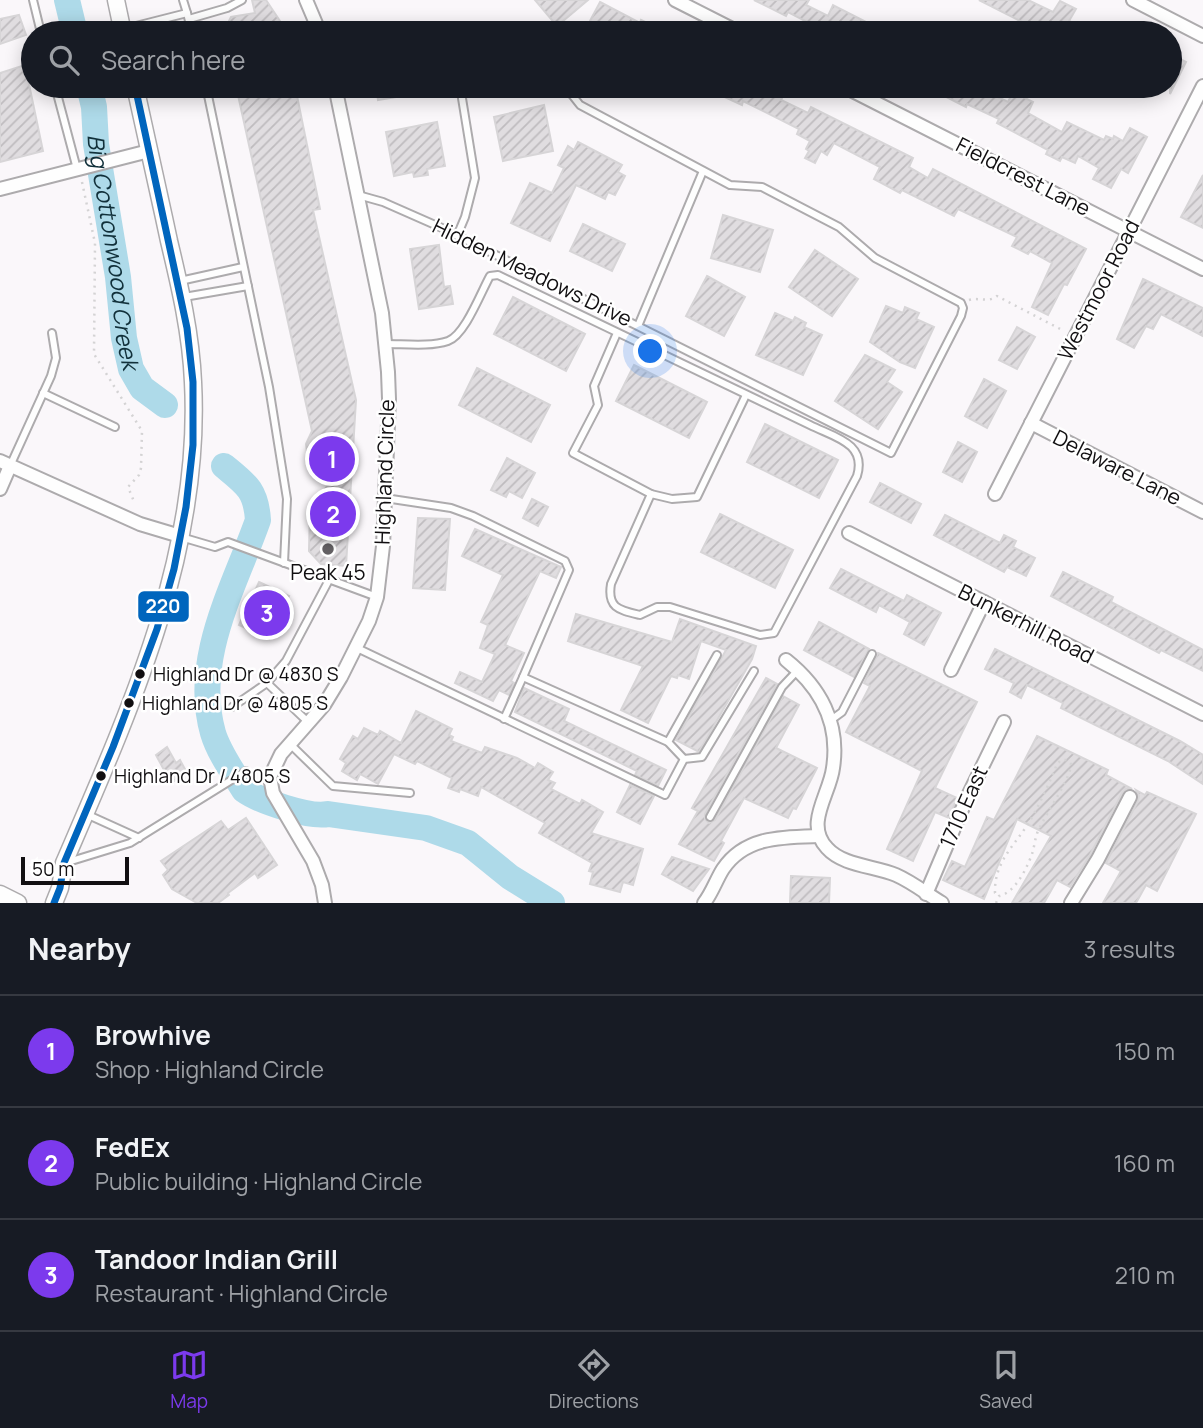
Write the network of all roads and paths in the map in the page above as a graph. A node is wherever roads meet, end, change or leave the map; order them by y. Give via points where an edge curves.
1 (33, 0) edge
2 (116, 0) edge
3 (183, 0) edge
4 (242, 0) edge
5 (306, 0) edge
6 (675, 0) edge
7 (1133, 0) edge
8 (188, 16) junction
9 (38, 21) edge
10 (121, 21) edge
11 (166, 21) edge
12 (189, 21) edge
13 (315, 21) edge
14 (716, 21) edge
15 (1174, 21) edge
16 (1182, 25) edge
17 (1203, 36) edge
18 (1203, 86) edge
19 (58, 98) edge
20 (138, 98) edge
21 (208, 98) edge
22 (338, 98) edge
23 (462, 98) edge
24 (574, 98) edge
25 (867, 98) edge
26 (149, 151) junction
27 (77, 169) junction
28 (703, 171) junction
29 (0, 189) edge
30 (358, 195) junction
31 (1129, 231) junction
32 (457, 236) junction
33 (243, 267) junction
34 (1203, 269) edge
35 (248, 286) junction
36 (180, 289) junction
37 (961, 304) junction
38 (638, 326) junction
39 (1064, 331) dead end
40 (617, 332) junction
41 (52, 333) dead end
42 (386, 344) junction
43 (43, 393) junction
44 (746, 395) junction
45 (1031, 423) junction
46 (115, 428) dead end
47 (5, 463) edge
48 (0, 489) edge
49 (652, 494) junction
50 (995, 494) dead end
51 (385, 498) junction
52 (135, 504) dead end
53 (1203, 512) edge
54 (849, 533) dead end
55 (180, 536) junction
56 (284, 563) junction
57 (330, 580) junction
58 (377, 597) junction
59 (984, 602) junction
60 (357, 648) junction
61 (872, 654) dead end
62 (717, 655) dead end
63 (786, 660) dead end
64 (798, 670) junction
65 (951, 670) dead end
66 (754, 671) dead end
67 (523, 677) junction
68 (267, 682) junction
69 (232, 707) dead end
70 (1203, 714) edge
71 (504, 719) junction
72 (831, 720) junction
73 (1004, 722) dead end
74 (309, 723) junction
75 (289, 743) junction
76 (668, 743) junction
77 (684, 759) junction
78 (246, 771) dead end
79 (410, 793) dead end
80 (1130, 797) dead end
81 (86, 813) junction
82 (710, 817) dead end
83 (819, 836) junction
84 (139, 838) junction
85 (65, 863) junction
86 (0, 894) edge
87 (926, 894) junction
88 (999, 896) junction
89 (18, 903) edge
90 (54, 903) edge
91 (325, 903) edge
92 (704, 903) edge
93 (942, 903) edge
94 (996, 903) edge
95 (1071, 903) edge

1 - 9 lane
2 - 10 main road
3 - 8 lane
4 - 8 lane via 228,8
5 - 13 street
6 - 14 street
7 - 15 street
8 - 11 lane
8 - 12 lane
16 - 17 street
18 - 31 street, Westmoor Road
19 - 27 lane
20 - 26 main road
21 - 33 lane
22 - 30 street, Highland Circle
23 - 32 lane via 475,178
24 - 28 lane
25 - 31 street, Fieldcrest Lane
26 - 27 street
26 - 36 main road
27 - 29 street
27 - 52 path via 95,243 94,354 142,431 141,468 128,487
28 - 37 lane via 734,186 762,187 839,227 874,258
28 - 38 lane
30 - 32 lane, Hidden Meadows Drive
30 - 42 street, Highland Circle
31 - 34 street, Fieldcrest Lane
31 - 45 street, Westmoor Road
32 - 38 lane, Hidden Meadows Drive
33 - 35 lane
33 - 36 lane
35 - 36 lane
35 - 56 lane via 287,499
36 - 55 main road via 191,351 194,414
37 - 38 lane, Hidden Meadows Drive via 961,316 891,453
37 - 39 path via 997,296
40 - 42 lane via 498,275 490,276 463,327 450,341
40 - 44 lane
40 - 49 lane via 594,386 598,405 573,453
41 - 43 lane via 56,358
42 - 51 street, Highland Circle
43 - 46 lane
43 - 47 lane
44 - 49 lane via 696,497 673,499
44 - 49 lane via 854,448 860,460 857,476 774,633 760,635 670,607 640,615 611,603 611,584
45 - 50 street, Westmoor Road
45 - 53 street, Delaware Lane
47 - 48 street
47 - 55 street via 140,524
51 - 58 street, Highland Circle
51 - 67 lane via 451,508 565,561 569,570
54 - 59 street, Bunkerhill Road
55 - 56 lane via 215,547 228,542
55 - 81 main road via 147,663
56 - 57 lane
57 - 58 lane
57 - 68 lane via 286,661
58 - 60 street, Highland Circle
59 - 65 street
59 - 70 street, Bunkerhill Road
60 - 71 lane
60 - 74 street, Highland Circle
61 - 72 lane via 842,712
62 - 76 lane
63 - 64 street
64 - 72 street via 818,693
64 - 82 lane via 782,687
66 - 77 lane via 702,757
67 - 71 lane
67 - 76 lane
68 - 69 lane
68 - 74 lane
71 - 77 lane via 665,794
72 - 83 street via 833,768 819,811
73 - 87 street, 1710 East
74 - 75 street, Highland Circle
75 - 79 lane via 333,786
75 - 91 street, Highland Circle via 270,777 286,817 313,861
76 - 77 lane
78 - 84 lane
80 - 95 street
81 - 84 lane
81 - 85 main road
83 - 87 street via 835,855 899,876
83 - 92 street via 769,839 751,845 729,862
84 - 85 lane
85 - 90 main road
86 - 89 main road
87 - 93 street
88 - 88 path via 1023,873 1040,825 1070,774 1072,766 1067,760 1057,764 1028,824 1010,846 995,884
88 - 94 path

